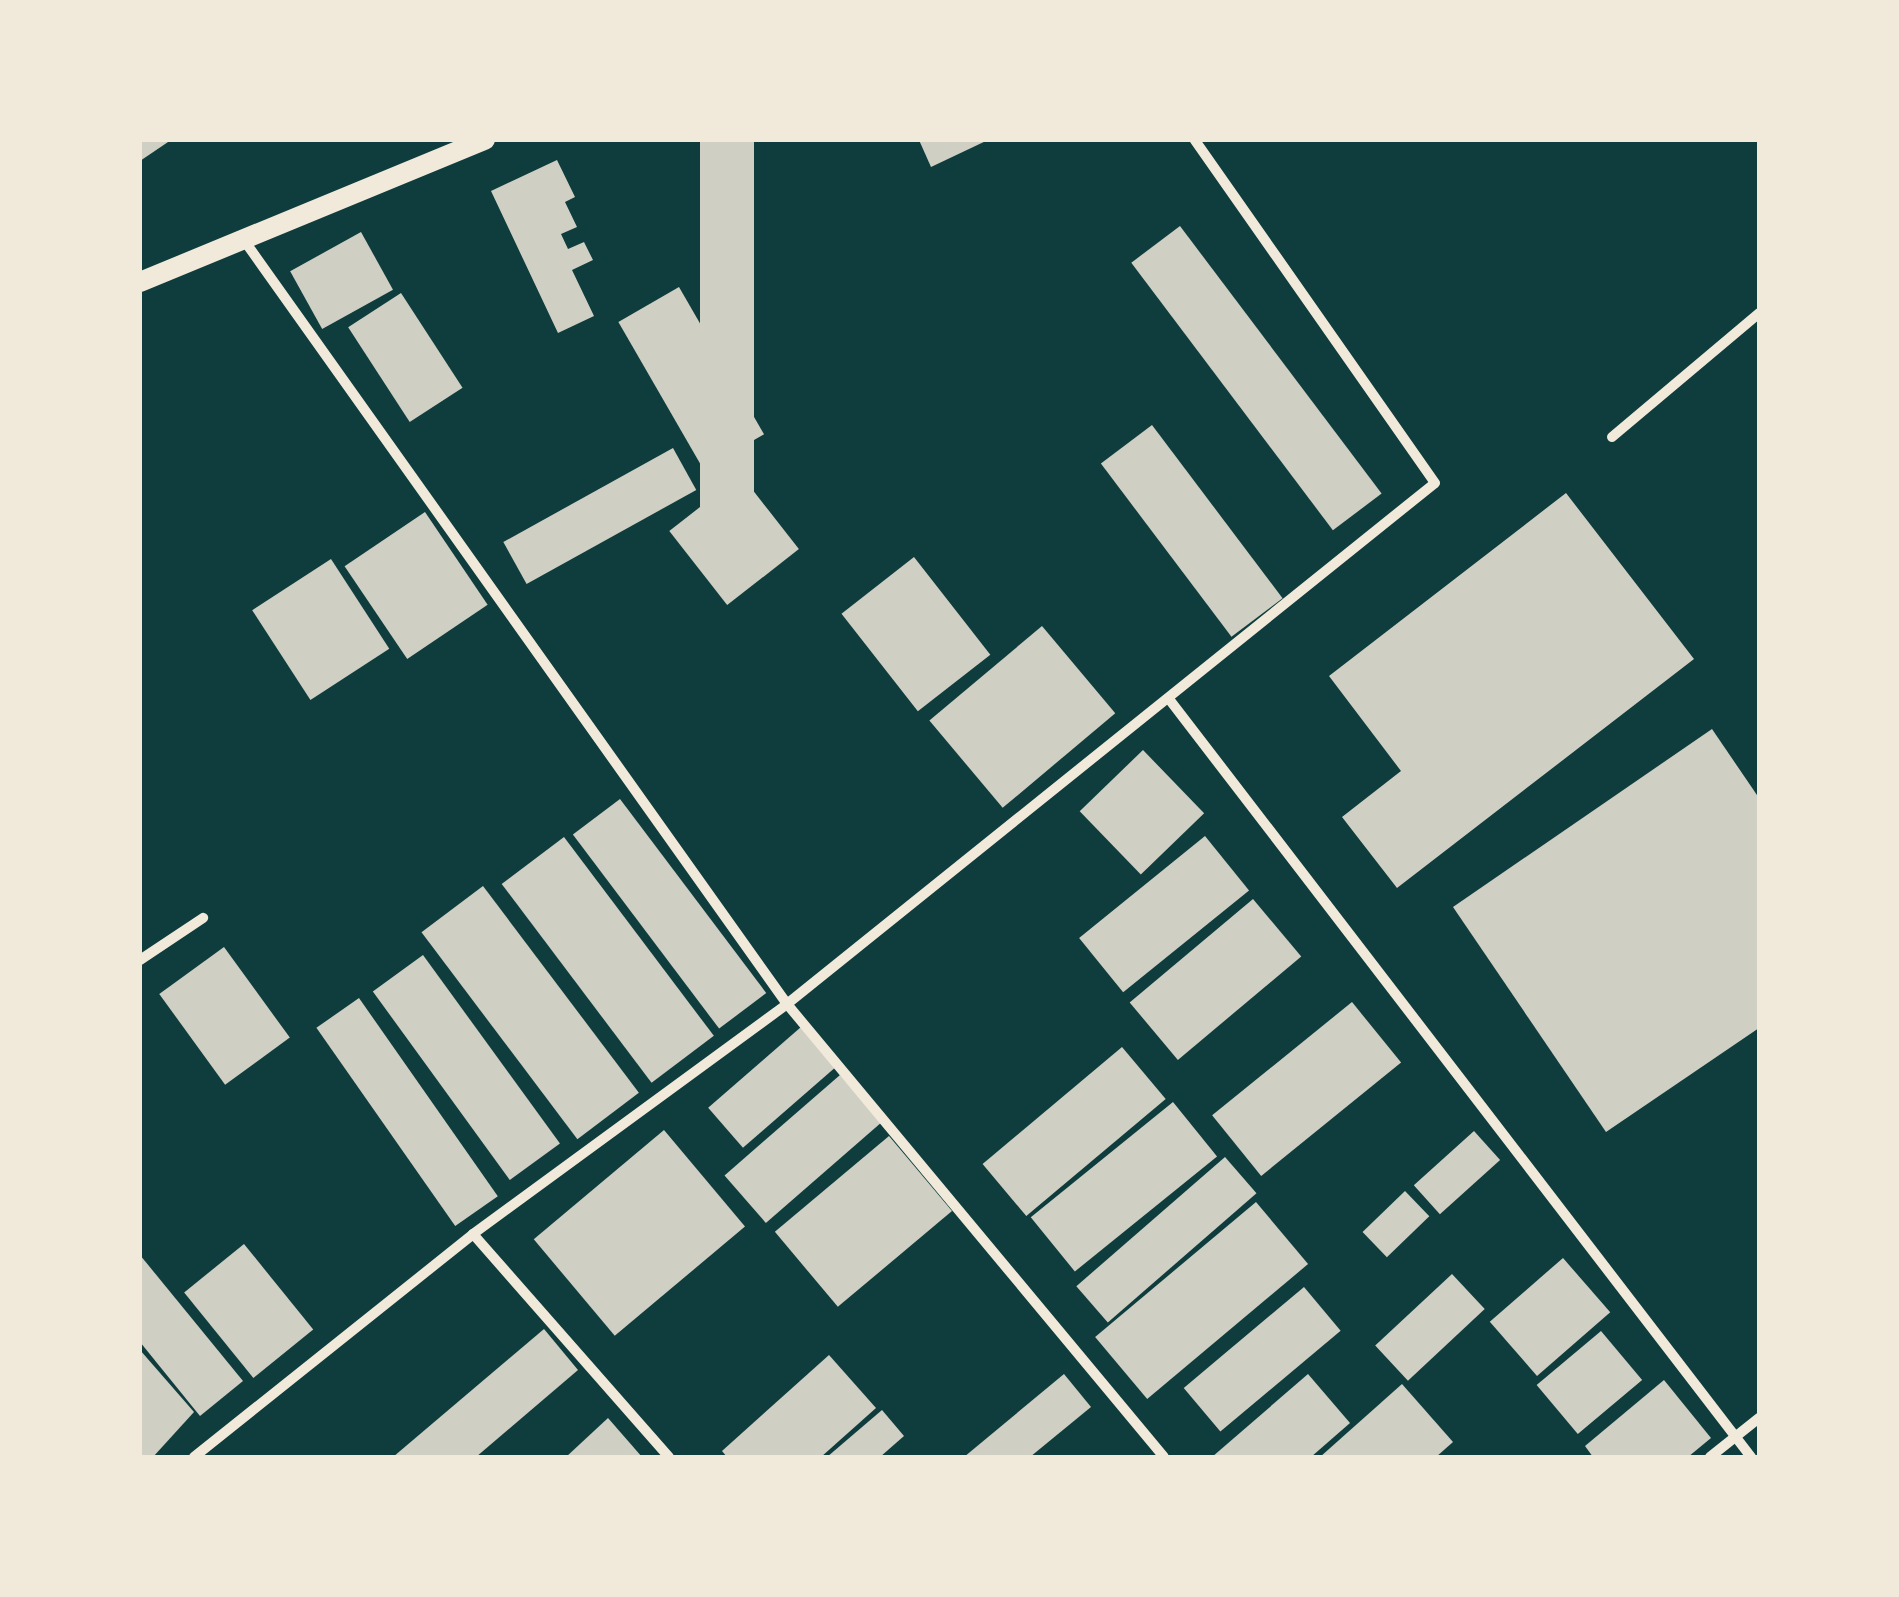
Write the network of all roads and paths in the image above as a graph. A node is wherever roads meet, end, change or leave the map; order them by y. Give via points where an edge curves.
1 (1195, 140) edge
2 (476, 142) edge
3 (246, 242) junction
4 (140, 282) edge
5 (1759, 314) edge
6 (1612, 437) dead end
7 (1170, 698) junction
8 (203, 918) dead end
9 (140, 960) edge
10 (787, 1004) junction
11 (473, 1234) junction
12 (1759, 1418) edge
13 (1734, 1437) junction
14 (194, 1457) edge
15 (669, 1457) edge
16 (1164, 1457) edge
17 (1710, 1457) edge
18 (1751, 1457) edge

1 - 7 street via 1435,484
2 - 3 main road
3 - 4 main road
3 - 10 street
5 - 6 street
7 - 10 street
7 - 13 street
8 - 9 street
10 - 11 street
10 - 16 street
11 - 14 street
11 - 15 street
12 - 13 street
13 - 17 street
13 - 18 street

